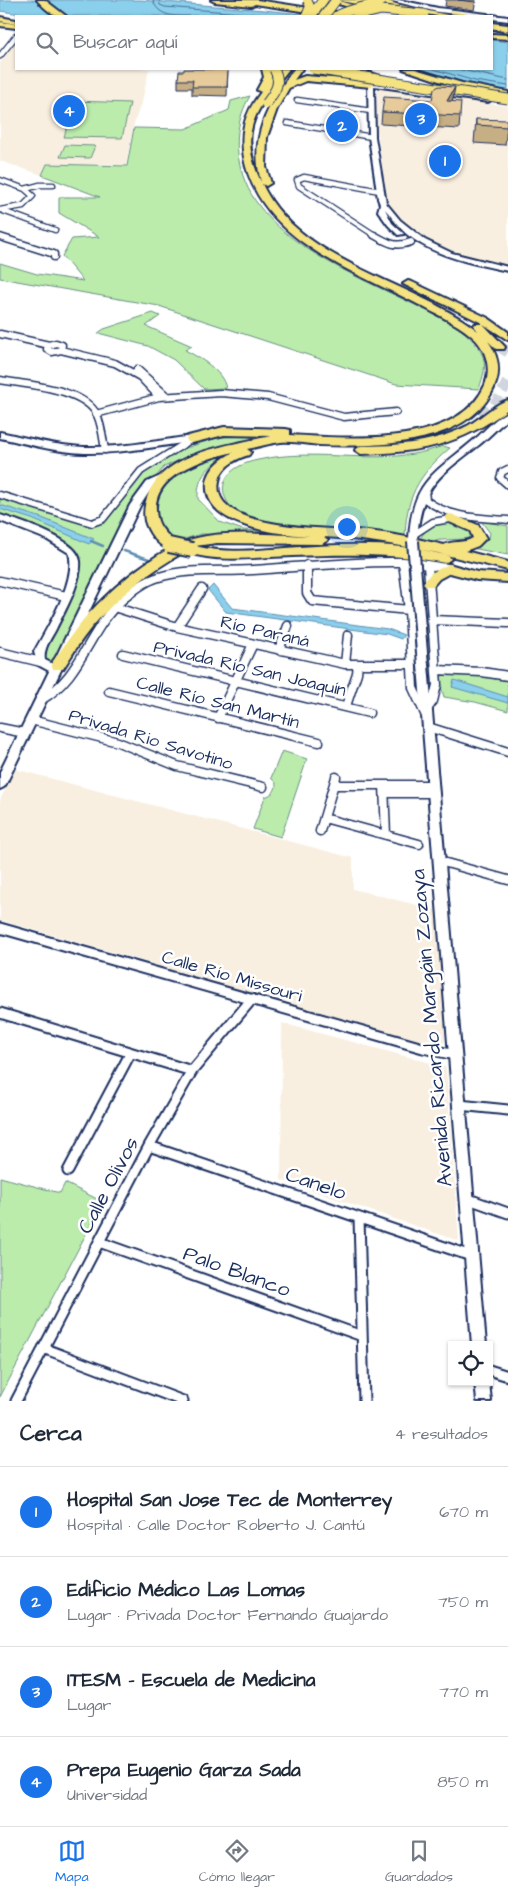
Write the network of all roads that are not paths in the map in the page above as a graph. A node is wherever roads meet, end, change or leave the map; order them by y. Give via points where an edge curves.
1 (41, 0) edge
2 (215, 0) edge
3 (282, 0) edge
4 (307, 0) edge
5 (336, 0) edge
6 (342, 0) edge
7 (349, 0) edge
8 (379, 0) edge
9 (391, 0) edge
10 (241, 1) edge
11 (270, 2) edge
12 (316, 2) edge
13 (325, 2) edge
14 (366, 3) junction
15 (388, 12) junction
16 (450, 14) edge
17 (60, 15) edge
18 (284, 15) edge
19 (306, 15) edge
20 (312, 15) edge
21 (324, 15) edge
22 (325, 15) edge
23 (333, 15) edge
24 (338, 15) edge
25 (338, 15) edge
26 (342, 15) edge
27 (359, 15) edge
28 (368, 15) edge
29 (420, 15) edge
30 (468, 15) edge
31 (0, 19) edge
32 (15, 21) edge
33 (0, 24) edge
34 (493, 24) edge
35 (493, 24) edge
36 (15, 26) edge
37 (507, 27) edge
38 (493, 35) edge
39 (15, 37) edge
40 (0, 46) edge
41 (7, 47) junction
42 (0, 56) edge
43 (266, 70) edge
44 (275, 70) edge
45 (284, 70) edge
46 (297, 70) edge
47 (307, 70) edge
48 (320, 70) edge
49 (343, 70) edge
50 (357, 70) edge
51 (371, 70) edge
52 (410, 70) edge
53 (378, 75) junction
54 (326, 76) junction
55 (410, 82) junction
56 (371, 84) junction
57 (396, 87) junction
58 (286, 88) junction
59 (480, 90) junction
60 (508, 95) edge
61 (459, 96) junction
62 (508, 99) edge
63 (297, 100) dead end
64 (262, 102) junction
65 (508, 103) edge
66 (371, 111) junction
67 (287, 124) dead end
68 (372, 137) junction
69 (260, 159) junction
70 (0, 180) edge
71 (53, 186) dead end
72 (25, 189) junction
73 (380, 191) junction
74 (383, 205) junction
75 (1, 210) edge
76 (55, 230) dead end
77 (0, 237) edge
78 (0, 241) edge
79 (411, 242) junction
80 (508, 269) edge
81 (508, 274) edge
82 (415, 288) junction
83 (0, 334) edge
84 (508, 338) tunnel mouth
85 (0, 339) edge
86 (48, 347) junction
87 (500, 347) tunnel mouth
88 (62, 349) junction
89 (0, 380) edge
90 (168, 396) junction
91 (159, 397) junction
92 (508, 403) edge
93 (396, 412) dead end
94 (96, 414) junction
95 (507, 415) edge
96 (481, 416) tunnel mouth
97 (0, 435) edge
98 (192, 439) junction
99 (341, 441) junction
100 (369, 442) junction
101 (161, 443) junction
102 (105, 450) junction
103 (170, 453) junction
104 (508, 469) edge
105 (165, 476) junction
106 (508, 485) edge
107 (425, 488) junction
108 (0, 495) edge
109 (435, 507) junction
110 (0, 518) edge
111 (451, 518) junction
112 (489, 518) junction
113 (437, 520) junction
114 (508, 520) edge
115 (416, 540) junction
116 (477, 558) junction
117 (508, 561) edge
118 (403, 562) junction
119 (307, 565) junction
120 (428, 566) junction
121 (508, 566) edge
122 (449, 568) junction
123 (508, 577) edge
124 (0, 581) edge
125 (429, 583) junction
126 (202, 589) dead end
127 (66, 596) junction
128 (114, 606) junction
129 (408, 610) junction
130 (432, 620) junction
131 (508, 623) edge
132 (177, 626) junction
133 (288, 626) dead end
134 (348, 635) dead end
135 (253, 644) junction
136 (279, 650) junction
137 (0, 652) edge
138 (123, 654) dead end
139 (41, 662) junction
140 (346, 664) junction
141 (358, 664) junction
142 (411, 664) junction
143 (57, 667) junction
144 (436, 670) junction
145 (508, 676) edge
146 (236, 681) junction
147 (109, 691) dead end
148 (41, 700) junction
149 (346, 706) junction
150 (369, 713) dead end
151 (218, 718) junction
152 (428, 718) junction
153 (31, 720) junction
154 (0, 728) edge
155 (25, 733) junction
156 (319, 742) dead end
157 (508, 752) edge
158 (0, 784) edge
159 (263, 787) dead end
160 (384, 789) junction
161 (433, 789) junction
162 (324, 818) junction
163 (320, 831) dead end
164 (386, 835) junction
165 (418, 844) dead end
166 (439, 861) junction
167 (508, 880) edge
168 (0, 928) edge
169 (252, 999) junction
170 (0, 1013) edge
171 (130, 1054) junction
172 (455, 1054) junction
173 (192, 1071) junction
174 (459, 1105) junction
175 (508, 1110) edge
176 (149, 1146) junction
177 (68, 1171) dead end
178 (466, 1198) junction
179 (508, 1213) edge
180 (359, 1218) junction
181 (99, 1242) junction
182 (471, 1256) junction
183 (362, 1336) junction
184 (479, 1341) edge
185 (43, 1348) junction
186 (493, 1371) edge
187 (508, 1376) edge
188 (482, 1386) edge
189 (16, 1401) edge
190 (183, 1401) edge
191 (364, 1401) edge
192 (484, 1401) edge

1 - 17 highway
2 - 10 highway
3 - 12 highway via 288,4
4 - 19 main road, bridge via 310,6
5 - 15 main road
5 - 22 highway, bridge
6 - 14 highway
6 - 23 highway
7 - 14 main road
7 - 24 highway
8 - 14 highway
8 - 16 highway via 394,6
8 - 25 highway, bridge via 377,4 349,8
9 - 16 street
10 - 11 highway
10 - 18 highway via 271,8
11 - 26 highway
12 - 13 highway
12 - 28 highway
13 - 15 main road
13 - 20 highway, bridge
13 - 21 highway, bridge
15 - 29 main road
16 - 30 street
27 - 29 highway, bridge via 386,10
31 - 32 highway
33 - 36 main road
34 - 37 highway
35 - 37 street
37 - 38 highway
39 - 41 street
40 - 41 street
41 - 42 street
43 - 64 highway via 269,75 261,89
44 - 64 highway, bridge via 280,78 279,85
45 - 64 highway
46 - 58 highway
47 - 54 highway
48 - 62 highway, bridge
49 - 54 highway via 338,75
50 - 53 highway
50 - 57 street via 373,80
51 - 53 highway
52 - 59 highway
53 - 55 highway, bridge
54 - 56 highway
55 - 59 highway
55 - 61 highway
56 - 57 street
56 - 58 highway via 304,78
56 - 66 street
57 - 61 street
58 - 69 highway via 266,122
59 - 60 highway
61 - 65 street
63 - 66 street
64 - 69 highway via 254,142
64 - 100 highway via 247,126 247,149 253,175 277,213 307,241 328,254 466,327 483,342 491,356 495,370 493,380 485,396 464,416 424,434
66 - 68 street
67 - 68 street
68 - 73 street
69 - 82 highway via 266,183 300,223 340,250
70 - 72 street
71 - 72 street
72 - 75 street via 32,194 32,200 21,207
73 - 74 street
73 - 79 street via 298,178 299,186 390,245 403,246
74 - 79 street via 381,211 385,217
74 - 80 street via 408,232 430,246 455,256
75 - 76 street
77 - 78 street via 54,256 49,258
79 - 81 street via 451,260
82 - 84 highway via 484,320
82 - 87 highway via 475,323
83 - 86 street
85 - 86 street
86 - 88 street via 52,352
88 - 90 street via 133,366
88 - 91 street via 128,369
89 - 94 street via 71,395 86,403
90 - 91 street
90 - 93 street via 254,395 344,418
91 - 94 street
92 - 115 highway via 468,431 431,445 389,450 256,449 232,457 213,478 218,503 230,514 247,522 268,527
94 - 102 street
95 - 107 street, Avenida Ricardo Margáin Zozaya via 442,468
96 - 100 highway via 450,433 425,441 410,444
97 - 102 street via 58,447
98 - 99 highway via 224,431 264,431
98 - 101 street
98 - 103 street
99 - 100 highway
99 - 105 highway via 276,439 200,457
101 - 102 street
101 - 103 street
103 - 108 street via 141,471 103,519 92,523
104 - 106 street via 500,478
105 - 123 highway, bridge via 154,493 150,508 152,526 169,545 220,555 352,549 398,551 428,555
105 - 143 main road via 150,484 135,505
107 - 109 street via 426,500
107 - 115 street, Avenida Ricardo Margáin Zozaya via 416,508
109 - 112 street
109 - 113 street via 433,514
110 - 127 street via 39,532 74,554 75,573
111 - 112 street
111 - 113 street
111 - 115 highway via 474,528 480,538 478,542 454,547
112 - 114 street
113 - 115 street via 426,524
115 - 116 highway
115 - 143 highway via 217,539 190,543 161,559 109,601 86,625
115 - 152 street, Avenida Ricardo Margáin Zozaya, bridge
116 - 117 highway
116 - 121 highway
118 - 119 street
118 - 120 street
118 - 129 street
119 - 128 street via 170,574 144,584
119 - 129 street via 307,593 312,601
120 - 122 street
120 - 125 street, Avenida Ricardo Margáin Zozaya
122 - 123 highway via 485,577
122 - 125 highway via 434,576
124 - 127 street
125 - 130 street, Avenida Ricardo Margáin Zozaya
126 - 132 street
127 - 139 street via 39,652
128 - 132 street, Río Paraná
128 - 148 street via 96,627 78,664 55,692
129 - 142 street
130 - 131 street
130 - 144 street, Avenida Ricardo Margáin Zozaya
132 - 135 street, Río Paraná
133 - 136 street
134 - 140 street
135 - 136 street, Río Paraná
135 - 146 street
136 - 140 street, Río Paraná
137 - 139 street
138 - 146 street, Privada Río San Joaquín
139 - 143 street
140 - 141 street, Río Paraná
141 - 142 street, Río Paraná
141 - 149 street
142 - 152 street via 413,688
143 - 148 main road
144 - 145 street
144 - 152 street, Avenida Ricardo Margáin Zozaya via 436,691
146 - 149 street, Privada Río San Joaquín
146 - 151 street
147 - 151 street, Calle Río San Martín
148 - 153 main road
149 - 150 street, Privada Río San Joaquín
151 - 156 street, Calle Río San Martín
152 - 157 street
152 - 161 street, Avenida Ricardo Margáin Zozaya
153 - 155 main road
153 - 159 street, Privada Rio Savotino via 118,742 177,766
154 - 155 street
155 - 158 main road
160 - 161 street
160 - 162 street via 335,781
160 - 164 street
161 - 166 street, Avenida Ricardo Margáin Zozaya
162 - 163 street
162 - 164 street
164 - 165 street
166 - 167 street
166 - 172 street, Avenida Ricardo Margáin Zozaya
168 - 169 street, Calle Río Missouri
169 - 172 street, Calle Río Missouri via 423,1048
169 - 173 street, Calle Olivos
170 - 171 street
171 - 173 street
171 - 177 street
172 - 174 street, Avenida Ricardo Margáin Zozaya
173 - 176 street, Calle Olivos
174 - 175 street
174 - 178 street, Avenida Ricardo Margáin Zozaya
176 - 180 street, Canelo
176 - 181 street, Calle Olivos
178 - 179 street
178 - 182 street, Avenida Ricardo Margáin Zozaya
180 - 182 street, Canelo
180 - 183 street
181 - 183 street, Palo Blanco
181 - 185 street, Calle Olivos
182 - 184 street, Avenida Ricardo Margáin Zozaya
183 - 191 street
185 - 189 street, Calle Olivos
185 - 190 street
186 - 187 street
188 - 192 street

